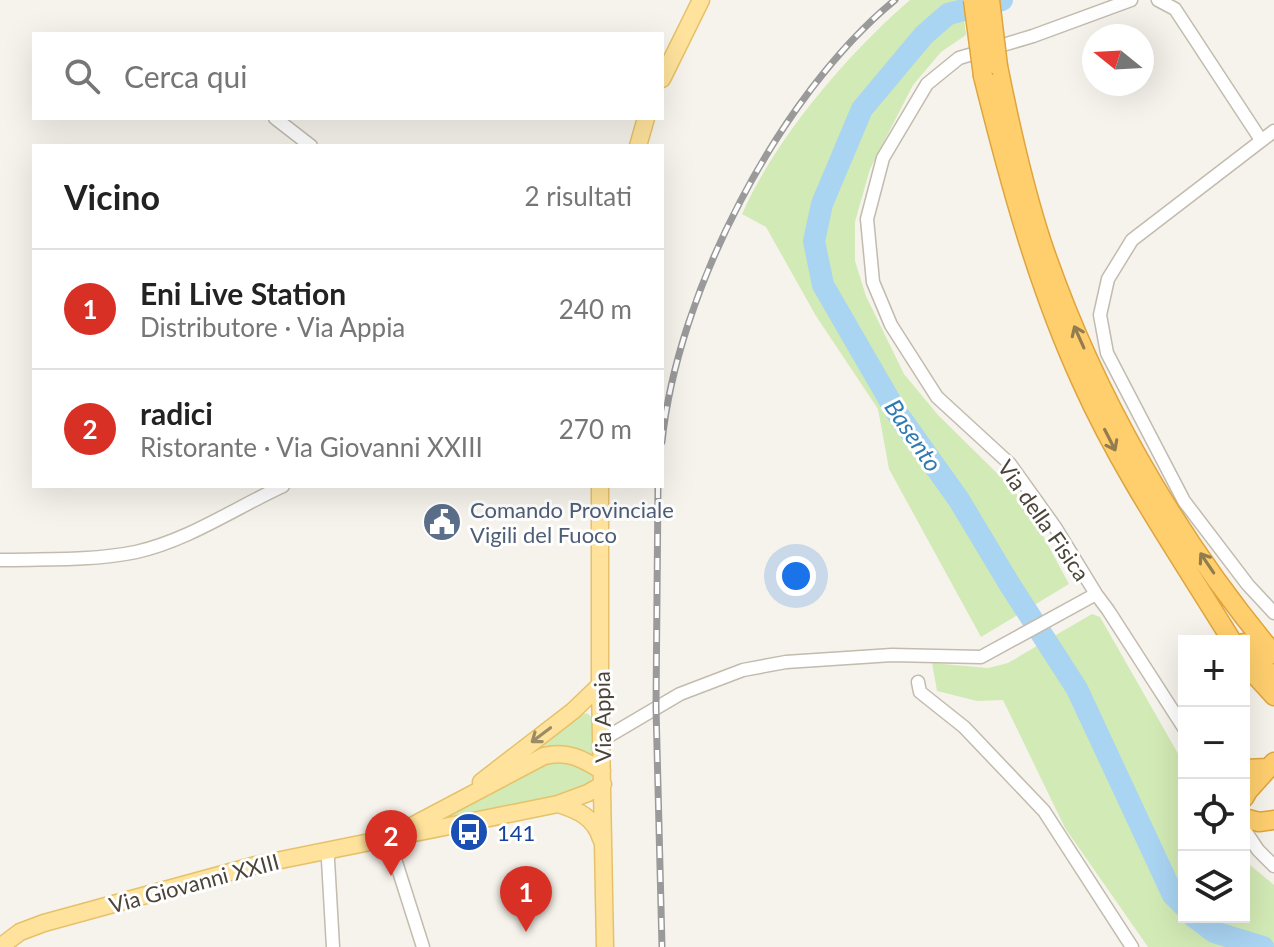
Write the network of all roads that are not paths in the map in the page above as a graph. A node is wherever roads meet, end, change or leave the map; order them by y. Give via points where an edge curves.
1 (701, 0) edge
2 (973, 0) edge
3 (990, 0) edge
4 (1131, 0) edge
5 (1158, 0) edge
6 (991, 71) junction
7 (664, 75) edge
8 (278, 120) edge
9 (645, 120) edge
10 (1274, 131) edge
11 (1261, 140) junction
12 (308, 144) edge
13 (639, 144) edge
14 (279, 488) edge
15 (600, 488) edge
16 (0, 560) edge
17 (1201, 591) junction
18 (1096, 594) junction
19 (1274, 613) edge
20 (1228, 635) edge
21 (1244, 635) edge
22 (1245, 635) edge
23 (1250, 636) edge
24 (1250, 639) edge
25 (1274, 641) edge
26 (1250, 643) edge
27 (1274, 654) edge
28 (1250, 668) edge
29 (1274, 679) edge
30 (918, 682) dead end
31 (600, 685) junction
32 (1274, 696) edge
33 (1178, 719) edge
34 (602, 740) junction
35 (1271, 765) edge
36 (1250, 768) edge
37 (602, 778) junction
38 (1250, 791) edge
39 (451, 804) junction
40 (558, 804) junction
41 (1250, 820) edge
42 (1274, 820) edge
43 (391, 836) junction
44 (1250, 838) edge
45 (604, 848) junction
46 (329, 850) junction
47 (1274, 866) edge
48 (0, 947) edge
49 (333, 947) edge
50 (423, 947) edge
51 (605, 947) edge
52 (1132, 947) edge

1 - 7 main road
2 - 6 highway, bridge
3 - 6 highway, bridge
4 - 18 street, Via della Fisica via 959,58 927,84 883,158 867,219 873,282 891,325 937,397 1010,464
5 - 11 street via 1175,9
6 -> 17 highway via 1004,159 1046,298 1124,468
22 -> 6 highway via 1123,428 1079,338 1038,230
8 - 12 street
9 - 13 main road
10 - 11 street
11 - 19 street via 1132,240 1108,279 1100,315 1107,353 1184,501
14 - 16 street via 175,540 138,551
15 - 31 main road, Via Appia
17 - 20 highway
17 - 21 highway
18 - 33 street, Via della Fisica
18 - 34 street via 981,657 892,655 743,670 680,694
23 - 25 highway via 1267,634
24 - 27 highway
26 - 29 highway
28 - 32 highway
30 - 52 street via 920,692 964,727 1044,811
31 - 34 main road, Via Appia
31 -> 39 main road
34 - 37 main road, Via Appia
35 - 36 highway
35 - 38 highway
37 - 39 main road via 572,756 554,754
37 - 40 main road via 588,793
37 - 45 main road, Via Appia
39 - 43 main road
40 - 43 main road
40 - 45 main road via 593,823
41 - 42 highway
43 - 46 main road, Via Giovanni XXIII
43 - 50 street
44 - 47 street
45 - 51 main road, Via Appia
46 - 48 main road, Via Giovanni XXIII via 44,923
46 - 49 street

